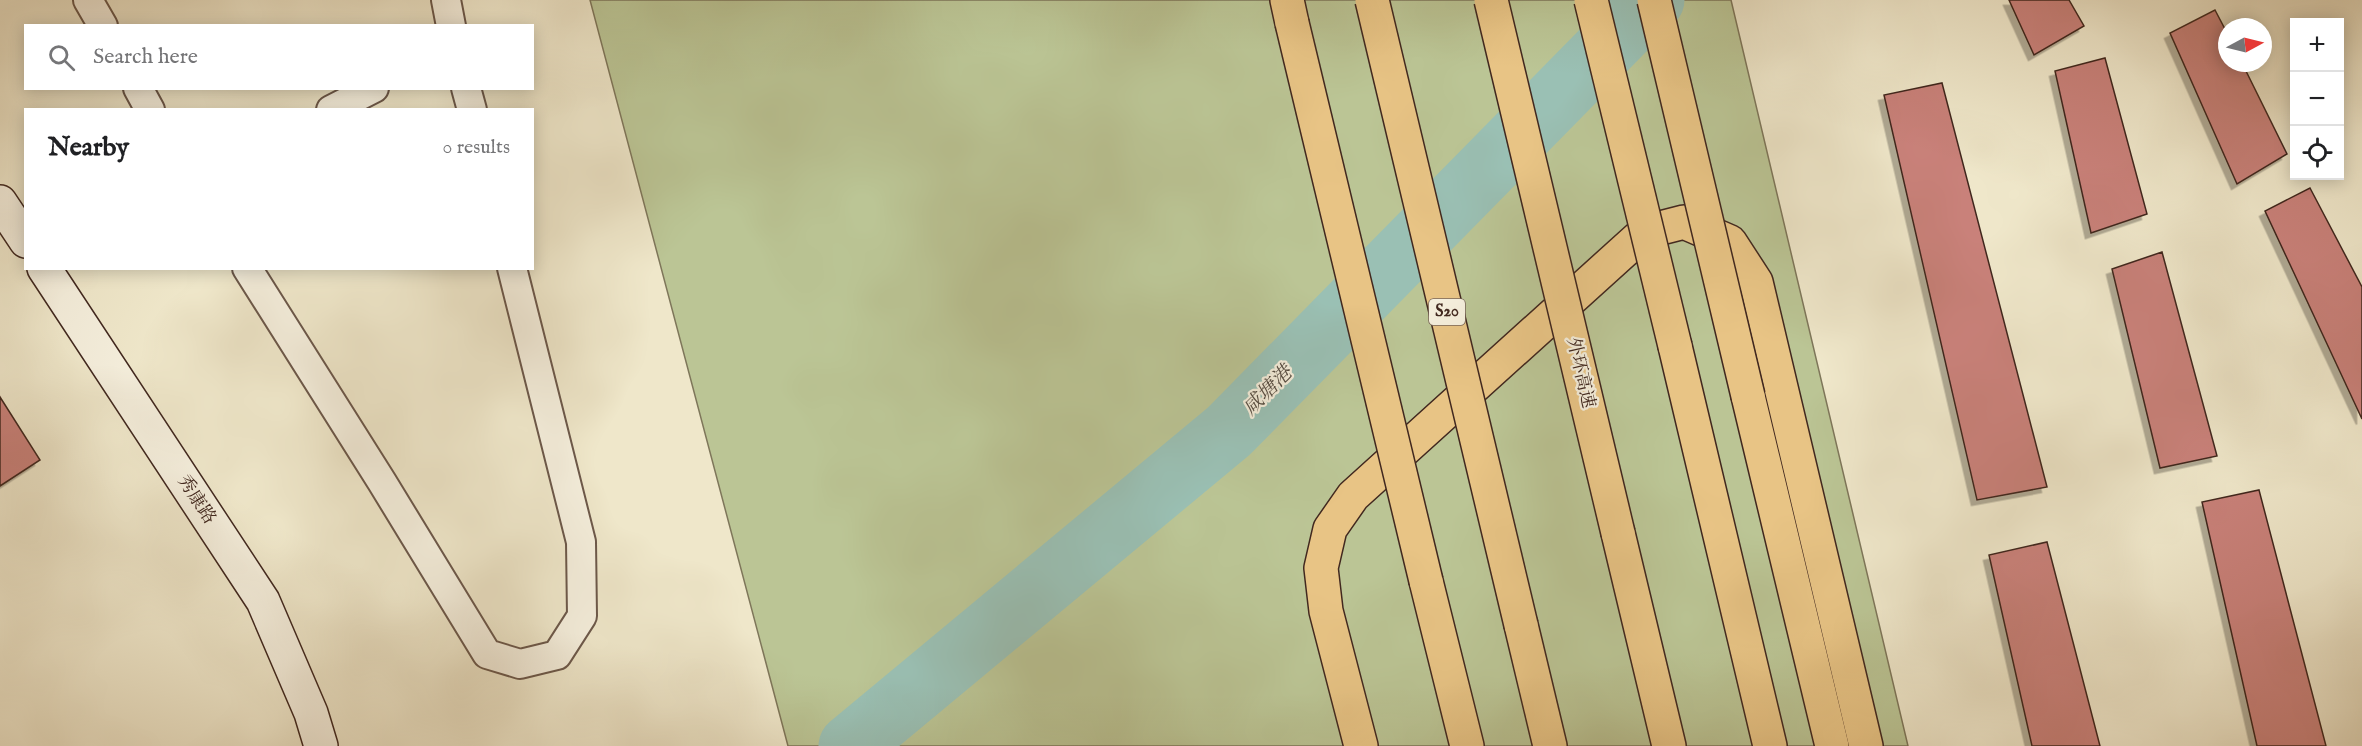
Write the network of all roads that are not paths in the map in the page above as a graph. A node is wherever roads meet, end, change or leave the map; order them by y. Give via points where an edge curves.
1 (88, 0) edge
2 (446, 0) edge
3 (1372, 0) edge
4 (1491, 0) edge
5 (1592, 0) edge
6 (1654, 0) edge
7 (1290, 11) edge
8 (101, 24) edge
9 (451, 24) edge
10 (139, 90) edge
11 (370, 90) edge
12 (467, 90) edge
13 (149, 108) edge
14 (334, 108) edge
15 (471, 108) edge
16 (0, 202) edge
17 (24, 238) edge
18 (45, 270) edge
19 (248, 270) edge
20 (513, 270) edge
21 (321, 746) edge
22 (1360, 746) edge
23 (1467, 746) edge
24 (1550, 746) edge
25 (1669, 746) edge
26 (1770, 746) edge
27 (1832, 746) edge
28 (1866, 746) edge

1 - 8 street
2 - 9 street
3 - 24 highway, S20, bridge
4 - 25 highway, 外环高速, bridge
5 - 26 highway, bridge
6 - 27 highway, bridge
7 - 23 highway, bridge
10 - 13 street
11 - 14 street
12 - 15 street
16 - 17 street
18 - 21 street, 秀康路 via 263,601 311,712
19 - 20 street via 487,654 520,664 557,654 582,616 581,542
22 - 28 highway via 1326,611 1321,568 1330,529 1353,496 1645,232 1684,222 1730,242 1756,282

